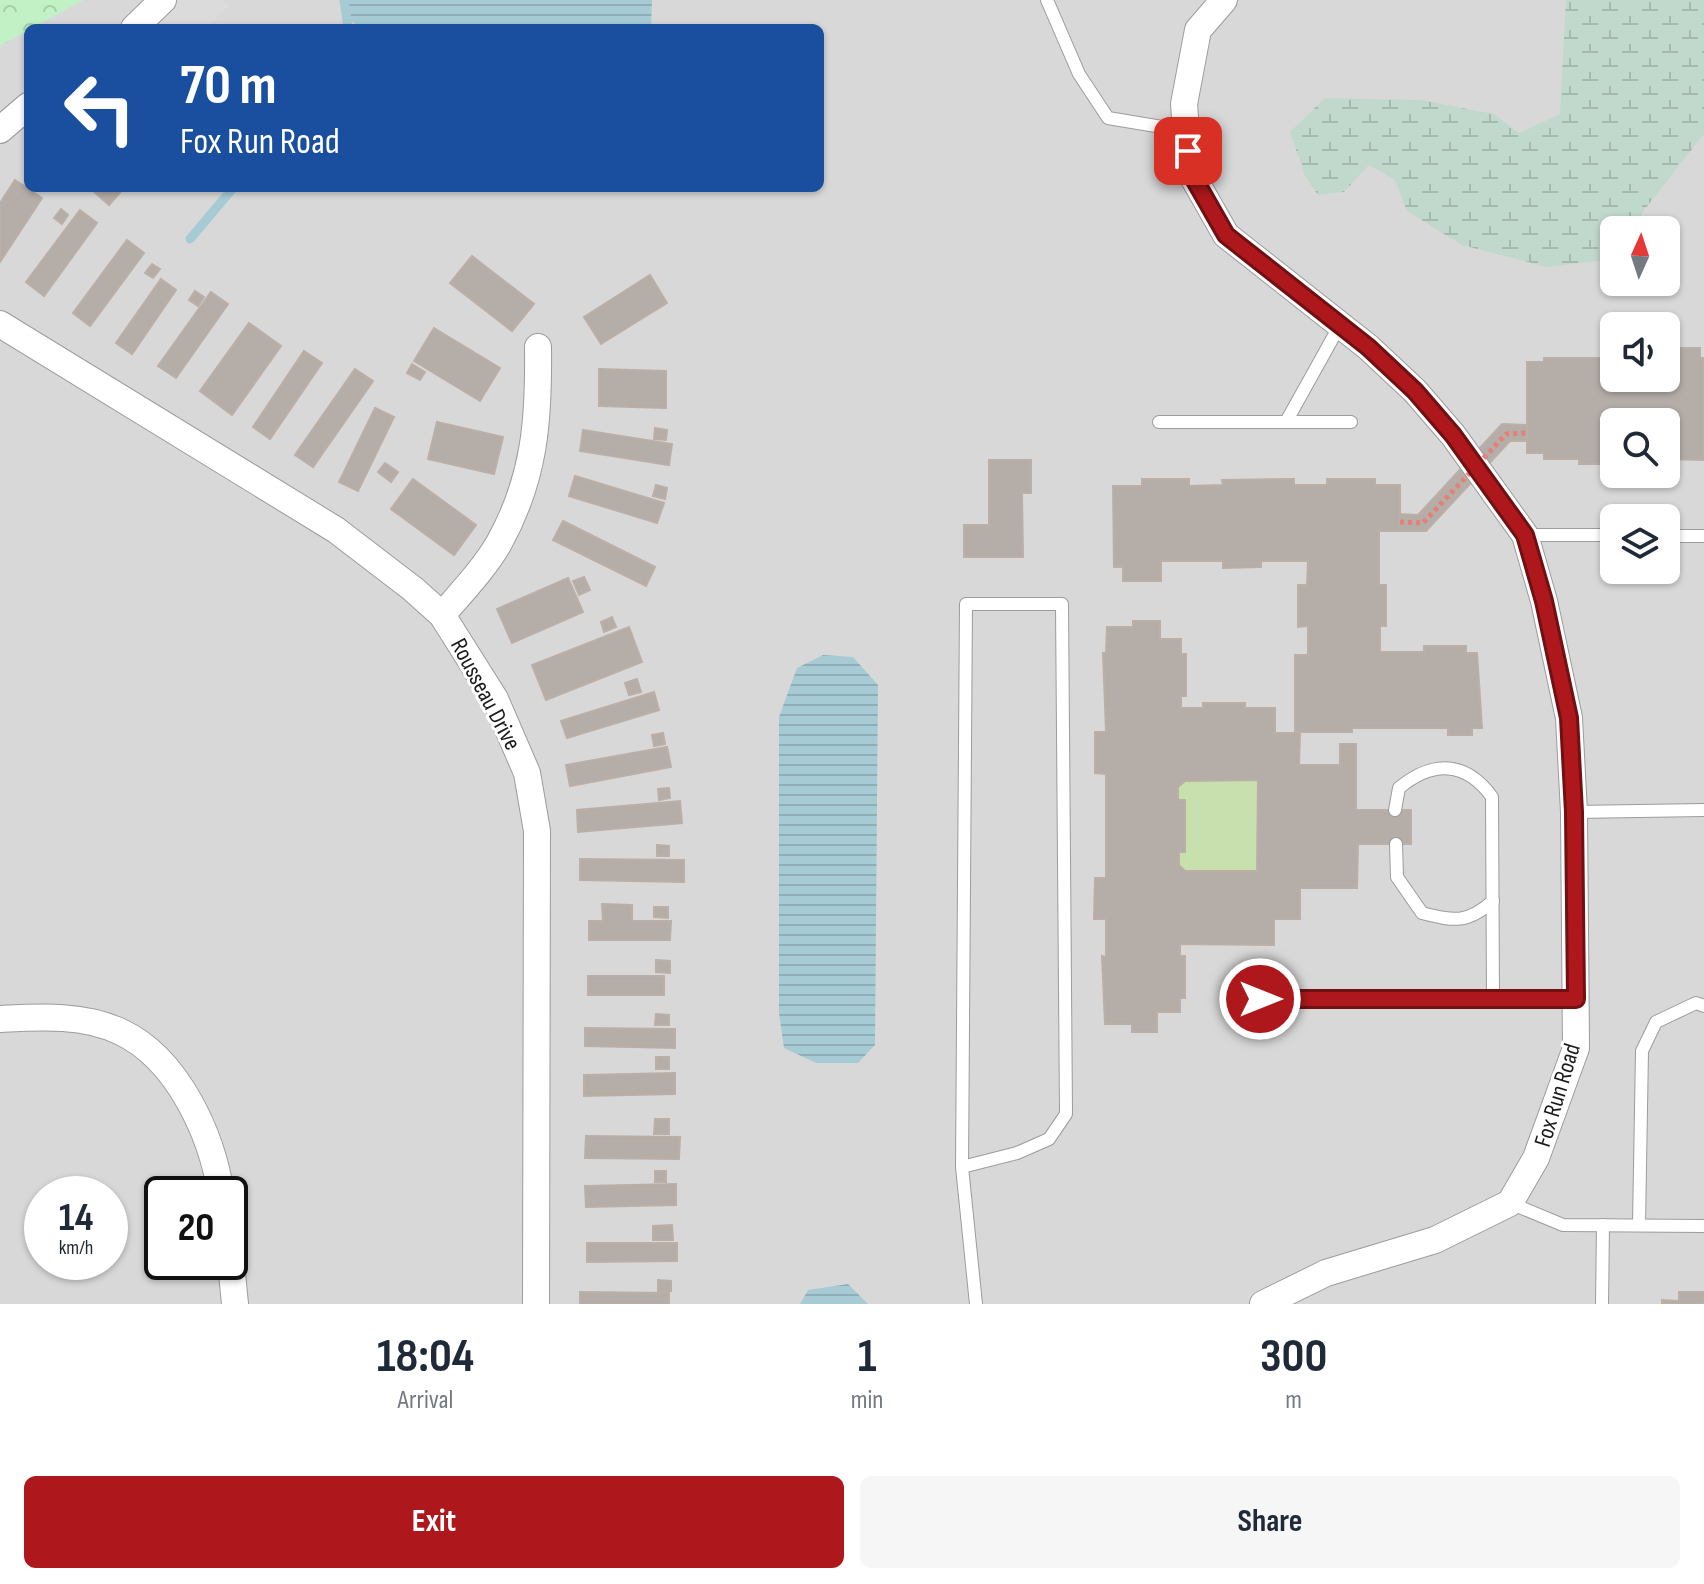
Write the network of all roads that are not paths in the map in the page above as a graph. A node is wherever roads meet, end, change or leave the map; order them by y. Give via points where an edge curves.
1 (163, 0) edge
2 (1047, 0) edge
3 (1224, 0) edge
4 (138, 24) edge
5 (24, 109) edge
6 (0, 130) edge
7 (1186, 131) junction
8 (0, 324) edge
9 (1340, 325) junction
10 (538, 347) dead end
11 (1159, 422) dead end
12 (1286, 422) junction
13 (1351, 422) dead end
14 (1525, 535) junction
15 (1600, 535) edge
16 (1680, 536) edge
17 (1704, 536) edge
18 (442, 615) junction
19 (1395, 810) dead end
20 (1704, 810) edge
21 (1574, 812) junction
22 (1396, 844) dead end
23 (1493, 901) junction
24 (1260, 999) dead end
25 (1493, 999) junction
26 (1576, 999) junction
27 (1704, 1006) edge
28 (0, 1019) edge
29 (962, 1167) junction
30 (218, 1176) edge
31 (1510, 1203) junction
32 (1603, 1225) junction
33 (1639, 1225) junction
34 (1704, 1226) edge
35 (233, 1280) edge
36 (235, 1304) edge
37 (536, 1304) edge
38 (976, 1304) edge
39 (1263, 1304) edge
40 (1602, 1304) edge

1 - 4 street
2 - 7 lane via 1079,74 1108,118
3 - 7 street, Fox Run Road via 1198,30 1184,104
5 - 6 street
7 - 9 street, Fox Run Road via 1189,170 1226,235
8 - 18 street, Rousseau Drive via 336,530
9 - 12 lane
9 - 14 street, Fox Run Road via 1415,391
10 - 18 street via 539,419 527,482 498,544
11 - 12 lane
12 - 13 lane
14 - 15 lane
14 - 21 street, Fox Run Road via 1569,718
16 - 17 lane
18 - 37 street, Rousseau Drive via 495,699 527,773 537,831
19 - 23 lane via 1399,788 1413,776 1437,768 1478,777 1492,797
20 - 21 lane
21 - 26 street, Fox Run Road
22 - 23 lane via 1397,877 1422,913 1453,921 1476,916
23 - 25 lane
24 - 25 lane
25 - 26 lane
26 - 31 street, Fox Run Road via 1576,1048 1536,1158
27 - 33 lane via 1696,1003 1656,1022 1642,1051
28 - 30 street via 53,1016 87,1022 121,1032 159,1059 192,1108
29 - 29 lane via 966,604 1062,604 1066,1114 1049,1139
29 - 38 lane
31 - 32 lane via 1563,1225
31 - 39 street via 1435,1240 1326,1273
32 - 33 lane
32 - 40 lane
33 - 34 lane
35 - 36 street

